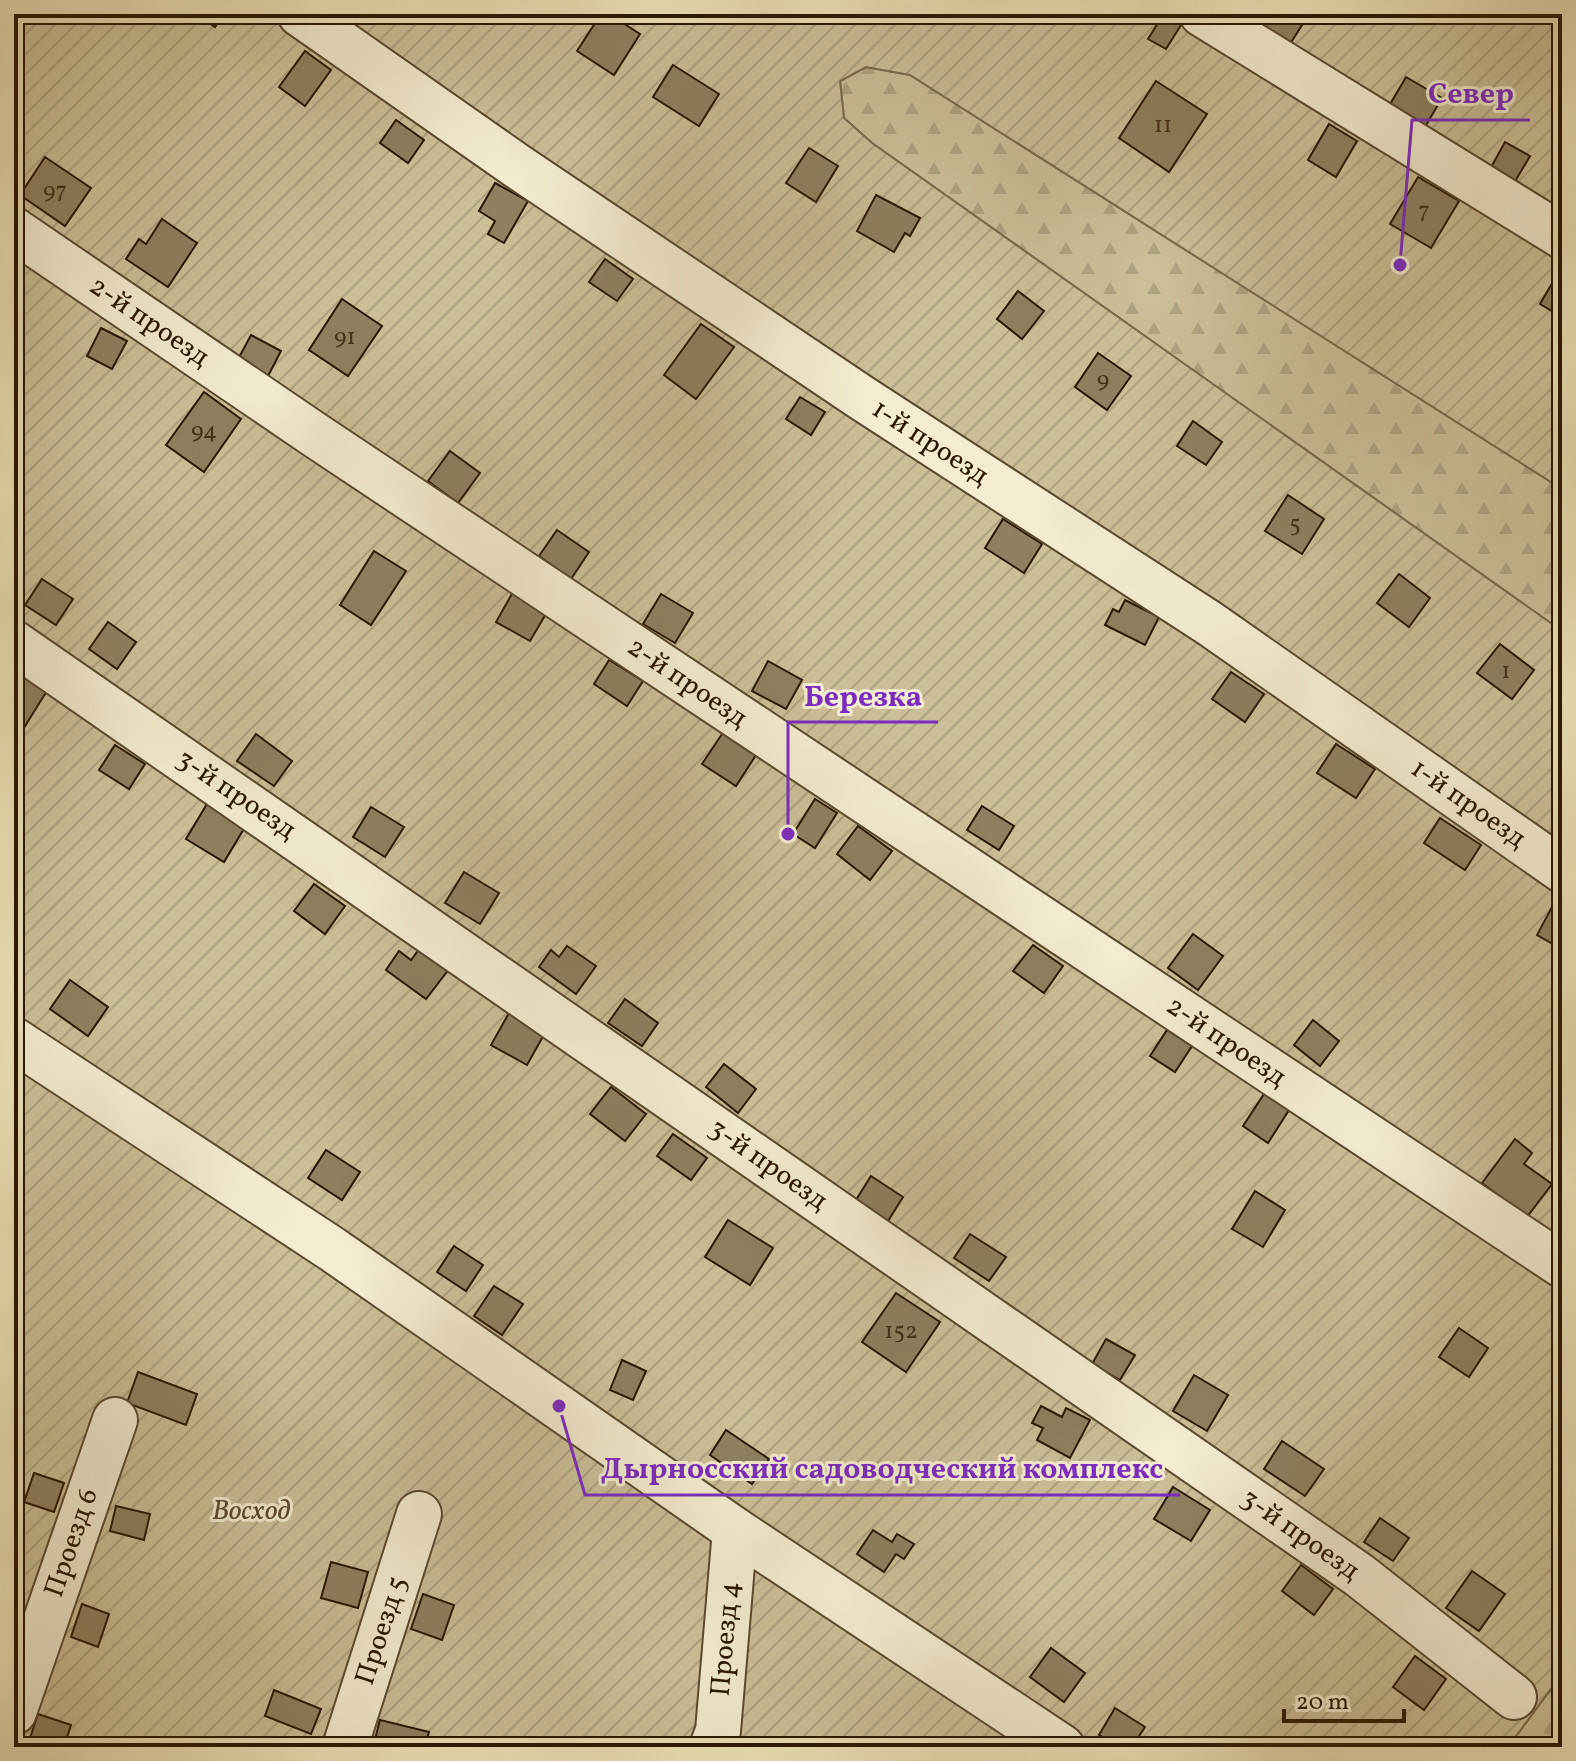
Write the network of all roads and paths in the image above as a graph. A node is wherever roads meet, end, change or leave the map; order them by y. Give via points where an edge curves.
1 (300, 14) edge
2 (1202, 14) edge
3 (14, 230) edge
4 (1562, 236) edge
5 (14, 643) edge
6 (1562, 870) edge
7 (14, 1040) edge
8 (1562, 1265) edge
9 (115, 1420) dead end
10 (419, 1514) dead end
11 (735, 1530) junction
12 (1514, 1697) dead end
13 (14, 1712) edge
14 (1058, 1746) edge
15 (345, 1747) edge
16 (712, 1747) edge

1 - 6 street, 1-й проезд via 848,389 1209,623
2 - 4 street
3 - 8 street, 2-й проезд
5 - 12 street, 3-й проезд via 1359,1575
7 - 11 street via 332,1249
9 - 13 street, Проезд 6
10 - 15 street, Проезд 5
11 - 14 street
11 - 16 street, Проезд 4 via 718,1731

